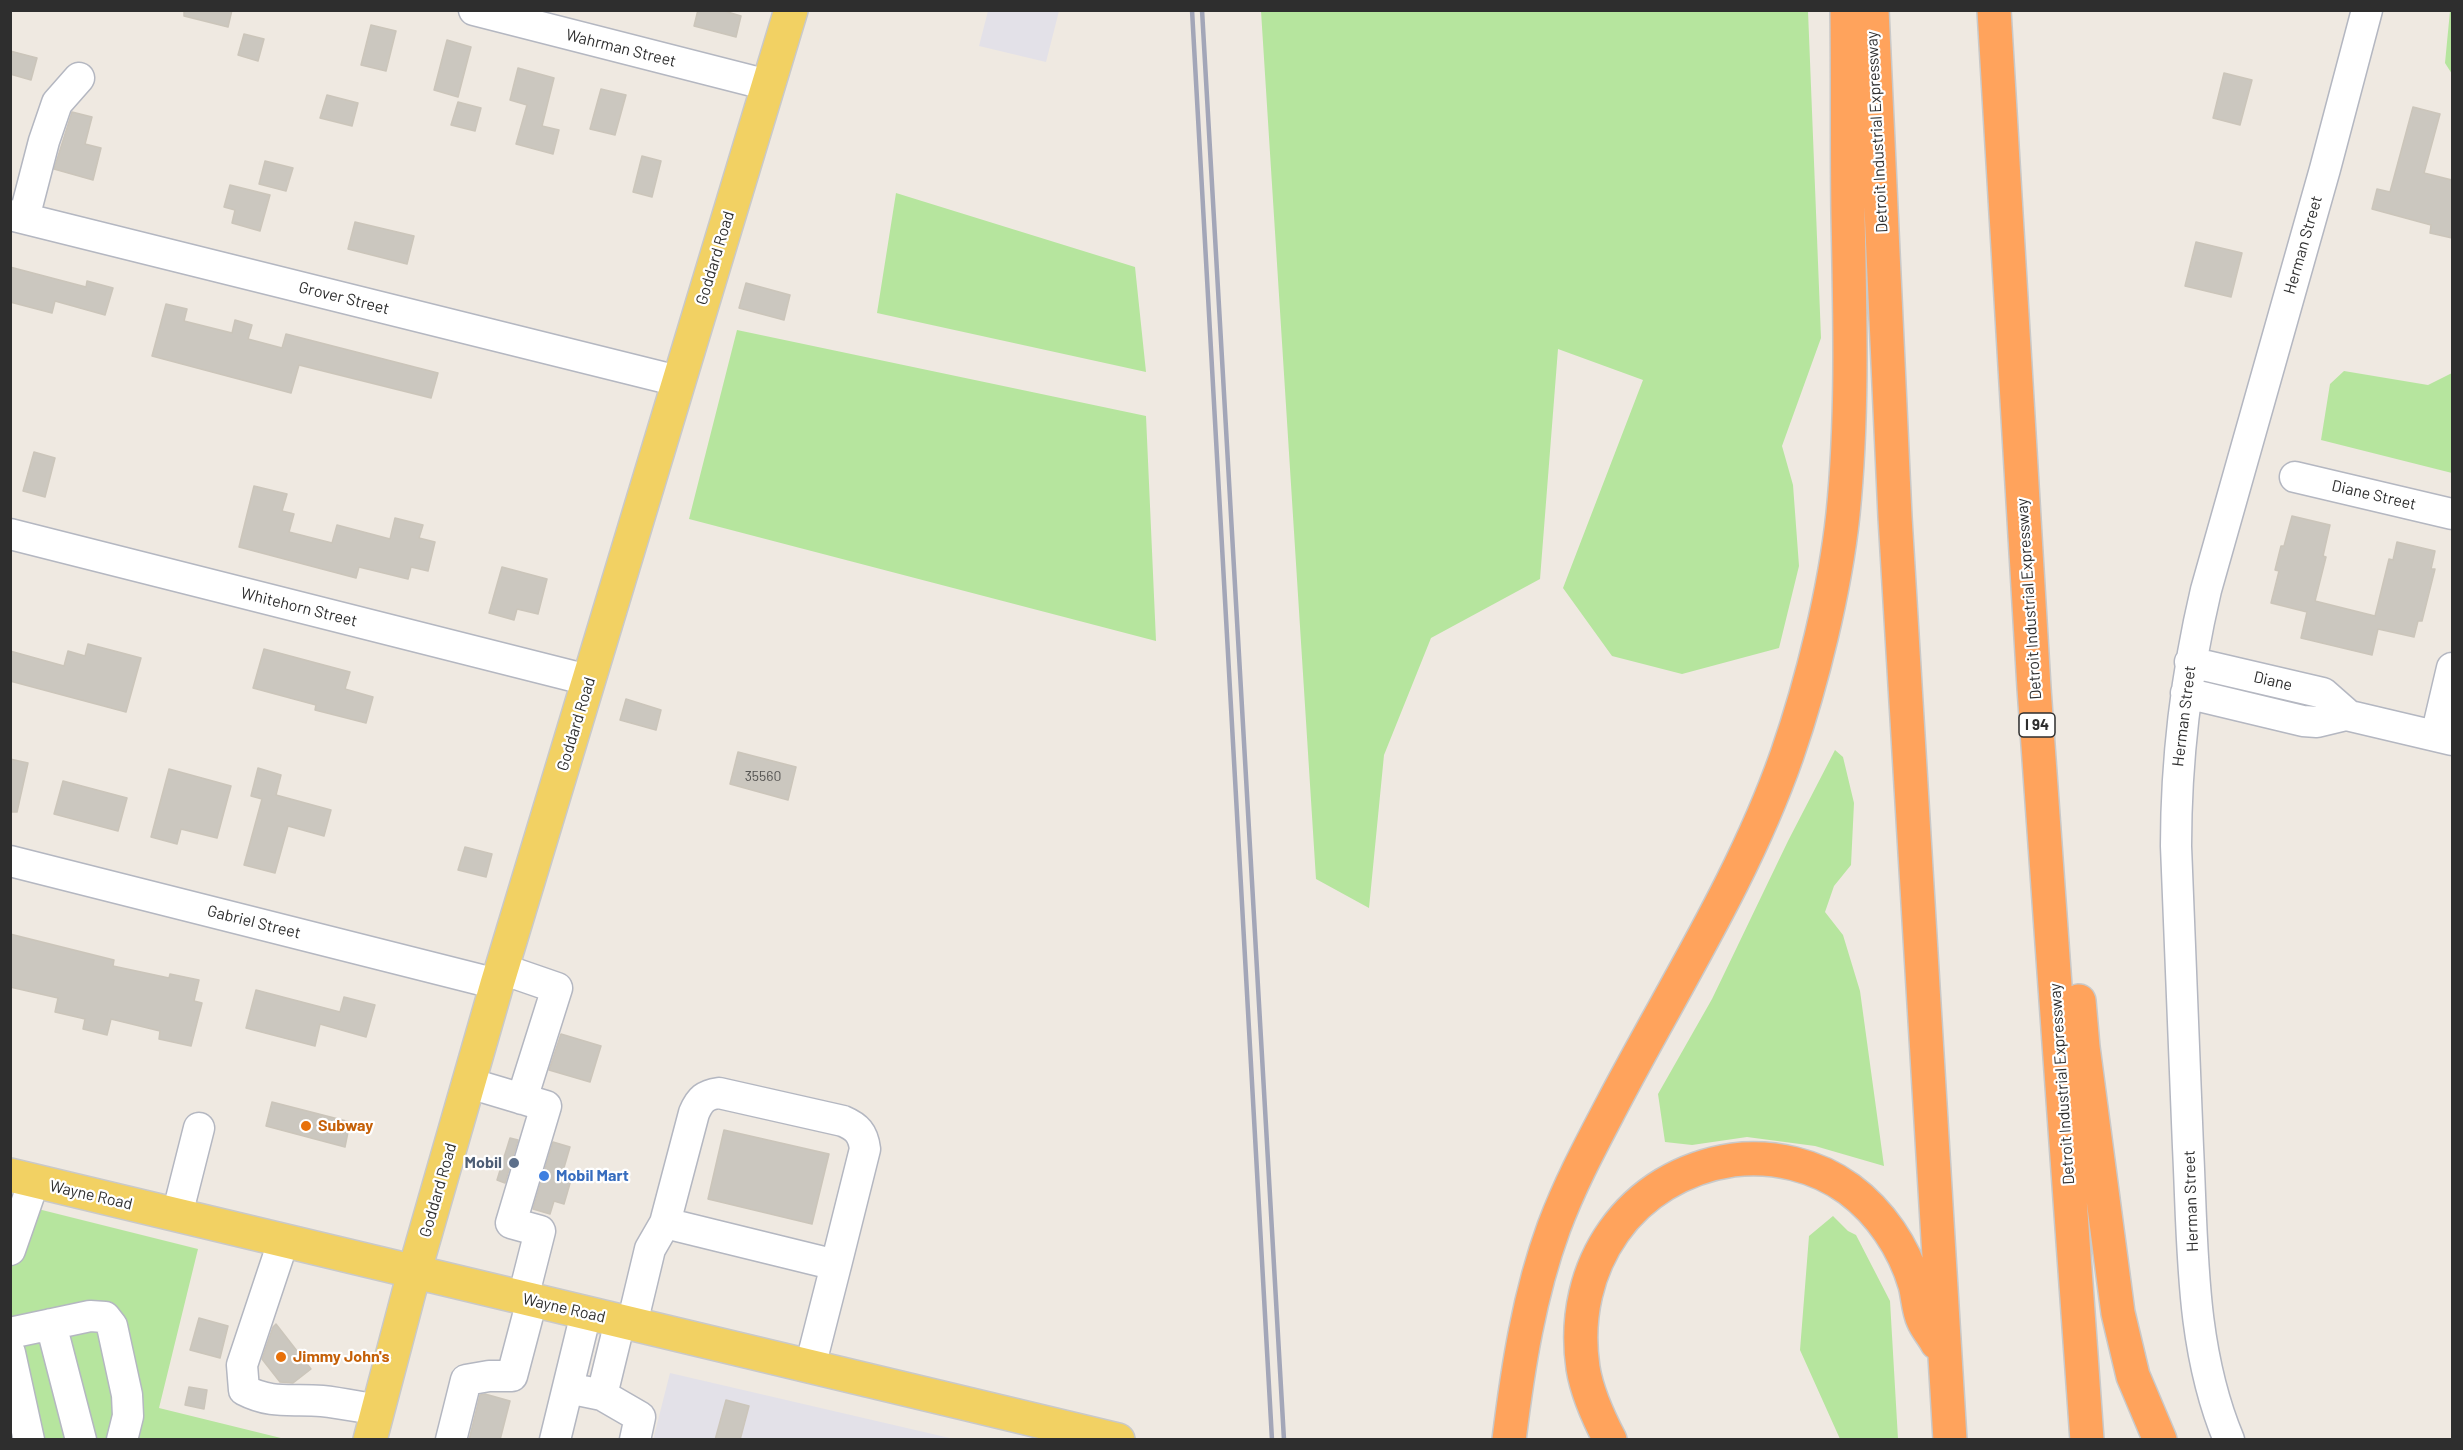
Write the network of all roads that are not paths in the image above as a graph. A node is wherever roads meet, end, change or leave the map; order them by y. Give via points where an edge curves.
1 (474, 10) edge
2 (791, 10) edge
3 (1847, 10) edge
4 (1872, 10) edge
5 (1994, 10) edge
6 (2367, 10) edge
7 (80, 78) dead end
8 (768, 85) junction
9 (17, 216) edge
10 (678, 381) junction
11 (2295, 477) dead end
12 (2452, 514) edge
13 (10, 534) edge
14 (2190, 662) junction
15 (2452, 668) edge
16 (588, 680) junction
17 (2034, 688) junction
18 (2186, 693) junction
19 (2347, 715) junction
20 (2444, 738) edge
21 (10, 861) edge
22 (500, 977) junction
23 (469, 1083) junction
24 (522, 1098) junction
25 (199, 1128) dead end
26 (22, 1178) edge
27 (177, 1215) junction
28 (665, 1223) junction
29 (283, 1242) junction
30 (10, 1251) edge
31 (836, 1265) junction
32 (414, 1273) junction
33 (527, 1299) junction
34 (586, 1313) junction
35 (626, 1323) junction
36 (51, 1324) junction
37 (10, 1333) edge
38 (10, 1353) edge
39 (1945, 1354) junction
40 (810, 1367) junction
41 (568, 1388) junction
42 (602, 1395) junction
43 (374, 1425) edge
44 (29, 1440) edge
45 (81, 1440) edge
46 (123, 1440) edge
47 (451, 1440) edge
48 (555, 1440) edge
49 (635, 1440) edge
50 (1118, 1440) edge
51 (1509, 1440) edge
52 (1610, 1440) edge
53 (1950, 1440) edge
54 (2087, 1440) edge
55 (2160, 1440) edge
56 (2229, 1440) edge

1 - 8 street, Wahrman Street
2 - 8 main road, Goddard Road
3 - 51 highway via 1849,447 1842,518 1809,681 1787,755 1761,821 1575,1175 1554,1227 1522,1344
4 - 39 highway, Detroit Industrial Expressway via 1896,528
5 - 17 highway, Detroit Industrial Expressway / I 94
6 - 14 street, Herman Street via 2206,590
7 - 9 street via 57,103
8 - 10 main road, Goddard Road
9 - 10 street, Grover Street
10 - 16 main road, Goddard Road
11 - 12 street, Diane Street
13 - 16 street, Whitehorn Street
14 - 18 street, Herman Street
14 - 19 street, Diane via 2323,693
15 - 20 street
16 - 22 main road, Goddard Road
17 - 54 highway, Detroit Industrial Expressway / I 94
17 - 55 highway via 2064,822 2083,1047 2118,1313 2133,1376
18 - 19 street, Diane via 2303,721
18 - 56 street, Herman Street via 2176,789 2176,846 2193,1254 2205,1369
19 - 20 street, Diane
21 - 22 street, Gabriel Street
22 - 23 main road, Goddard Road
22 - 24 street, Gabriel Street via 557,988
23 - 24 street
23 - 32 main road, Goddard Road
24 - 33 street via 546,1106 511,1223 540,1231
25 - 27 street
26 - 27 main road, Wayne Road
26 - 30 street
27 - 29 main road, Wayne Road
28 - 31 street
28 - 31 street via 694,1113 699,1101 708,1094 719,1093 843,1120 855,1126 864,1138 865,1149
28 - 35 street via 650,1249
29 - 32 main road, Wayne Road
29 - 43 street via 242,1365 244,1389 284,1402 319,1401
31 - 40 street
32 - 33 main road, Wayne Road
32 - 43 main road, Goddard Road
33 - 34 main road, Wayne Road
33 - 47 street via 512,1376 466,1380
34 - 35 main road, Wayne Road
34 - 41 street
35 - 40 main road, Wayne Road
35 - 42 street
36 - 37 street
36 - 45 street
36 - 46 street via 90,1316 105,1317 112,1326 127,1395
38 - 44 street
39 - 52 highway via 1922,1319 1915,1284 1902,1253 1886,1227 1848,1189 1820,1172 1792,1163 1763,1158 1710,1164 1685,1172 1655,1189 1620,1223 1599,1259 1588,1290 1581,1341 1589,1394
39 - 53 highway, Detroit Industrial Expressway
40 - 50 main road, Wayne Road
41 - 42 street
41 - 48 street
42 - 49 street via 640,1417

